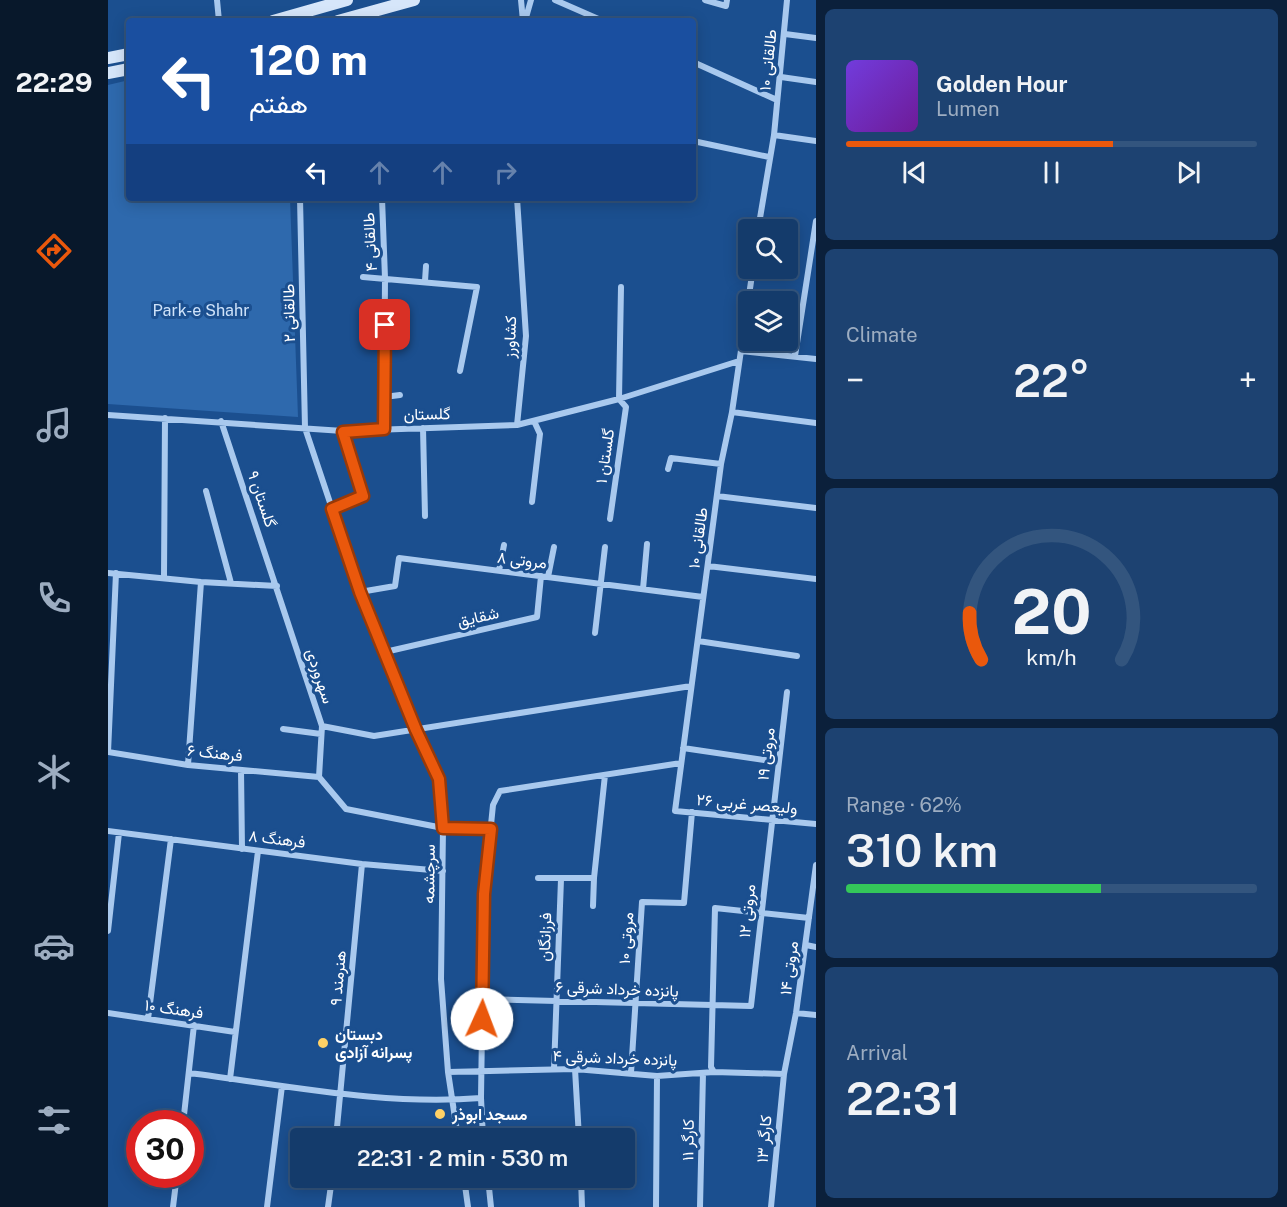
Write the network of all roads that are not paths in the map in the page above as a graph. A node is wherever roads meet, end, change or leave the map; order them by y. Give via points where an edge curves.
1 (217, 0) edge
2 (347, 0) edge
3 (414, 0) edge
4 (521, 0) edge
5 (531, 0) edge
6 (555, 0) edge
7 (705, 0) edge
8 (787, 0) edge
9 (727, 3) edge
10 (366, 17) edge
11 (219, 18) edge
12 (284, 18) edge
13 (524, 18) edge
14 (525, 18) edge
15 (596, 18) edge
16 (785, 34) junction
17 (816, 38) edge
18 (126, 55) edge
19 (108, 58) edge
20 (696, 63) edge
21 (126, 70) edge
22 (108, 73) edge
23 (781, 78) junction
24 (816, 82) edge
25 (777, 100) junction
26 (774, 135) junction
27 (816, 141) edge
28 (696, 142) edge
29 (769, 158) junction
30 (300, 201) edge
31 (382, 201) edge
32 (517, 201) edge
33 (760, 219) edge
34 (816, 221) edge
35 (426, 266) dead end
36 (363, 277) dead end
37 (386, 278) junction
38 (425, 281) junction
39 (621, 287) dead end
40 (741, 351) joint
41 (795, 356) junction
42 (816, 359) edge
43 (739, 361) junction
44 (460, 371) dead end
45 (400, 395) dead end
46 (384, 397) junction
47 (619, 399) junction
48 (732, 412) junction
49 (108, 415) edge
50 (165, 418) junction
51 (221, 421) junction
52 (534, 421) junction
53 (816, 423) edge
54 (517, 425) junction
55 (305, 428) junction
56 (423, 428) junction
57 (384, 429) junction
58 (343, 432) junction
59 (721, 464) junction
60 (668, 468) dead end
61 (206, 491) dead end
62 (717, 496) junction
63 (532, 502) dead end
64 (816, 508) edge
65 (332, 509) junction
66 (425, 516) dead end
67 (610, 519) dead end
68 (646, 544) dead end
69 (504, 545) dead end
70 (605, 546) dead end
71 (554, 547) dead end
72 (708, 566) junction
73 (500, 571) junction
74 (108, 573) edge
75 (116, 573) junction
76 (545, 577) junction
77 (164, 578) junction
78 (816, 579) edge
79 (201, 582) junction
80 (231, 583) junction
81 (601, 584) junction
82 (277, 586) junction
83 (643, 589) junction
84 (360, 592) junction
85 (703, 597) junction
86 (596, 633) dead end
87 (698, 641) junction
88 (385, 652) junction
89 (797, 656) dead end
90 (692, 686) junction
91 (787, 692) dead end
92 (283, 729) dead end
93 (322, 730) junction
94 (416, 730) junction
95 (683, 747) junction
96 (108, 752) edge
97 (778, 762) junction
98 (681, 763) junction
99 (188, 765) junction
100 (241, 770) junction
101 (605, 775) junction
102 (319, 777) junction
103 (675, 811) joint
104 (692, 812) junction
105 (771, 819) junction
106 (816, 824) edge
107 (443, 828) junction
108 (491, 829) junction
109 (108, 831) edge
110 (119, 832) junction
111 (171, 839) junction
112 (242, 849) junction
113 (258, 851) junction
114 (362, 864) junction
115 (816, 865) edge
116 (443, 871) junction
117 (538, 878) dead end
118 (594, 878) junction
119 (561, 879) junction
120 (593, 906) dead end
121 (761, 913) junction
122 (809, 918) junction
123 (108, 931) edge
124 (806, 945) junction
125 (816, 947) edge
126 (483, 999) junction
127 (556, 1000) junction
128 (636, 1003) junction
129 (712, 1005) junction
130 (751, 1006) joint
131 (108, 1013) edge
132 (796, 1013) junction
133 (816, 1015) edge
134 (148, 1019) junction
135 (194, 1025) junction
136 (235, 1032) junction
137 (554, 1069) junction
138 (575, 1069) junction
139 (481, 1071) junction
140 (448, 1072) junction
141 (631, 1072) junction
142 (714, 1072) junction
143 (189, 1073) junction
144 (703, 1073) junction
145 (784, 1074) junction
146 (657, 1076) junction
147 (230, 1079) junction
148 (282, 1086) junction
149 (341, 1094) junction
150 (481, 1098) junction
151 (452, 1101) junction
152 (185, 1110) edge
153 (337, 1128) edge
154 (456, 1128) edge
155 (482, 1128) edge
156 (578, 1128) edge
157 (175, 1188) edge
158 (331, 1188) edge
159 (465, 1188) edge
160 (489, 1188) edge
161 (581, 1188) edge
162 (173, 1207) edge
163 (267, 1207) edge
164 (328, 1207) edge
165 (468, 1207) edge
166 (491, 1207) edge
167 (582, 1207) edge
168 (656, 1207) edge
169 (700, 1207) edge
170 (771, 1207) edge

1 - 11 street
2 - 12 main road
3 - 10 main road
4 - 13 street
5 - 14 street
6 - 15 street
7 - 9 street
8 - 16 street, طالقانی ۱۰
16 - 17 street
16 - 23 street, طالقانی ۱۰
18 - 19 main road
20 - 25 street
21 - 22 main road
23 - 24 street
23 - 25 street, طالقانی ۱۰
25 - 26 street, طالقانی ۱۰
26 - 27 street
26 - 29 street, طالقانی ۱۰
28 - 29 street
29 - 33 street, طالقانی ۱۰
30 - 55 street, طالقانی ۲
31 - 37 street, طالقانی ۴
32 - 54 street, کشاورز via 526,336
34 - 41 street
35 - 38 street
36 - 37 street
37 - 38 street
37 - 46 street, طالقانی ۴
38 - 44 street via 477,287
39 - 47 street, گلستان ۱
40 - 41 street
40 - 43 street, طالقانی ۱۰
41 - 42 street
43 - 47 street, گلستان
43 - 48 street, طالقانی ۱۰
45 - 46 street
46 - 57 street, طالقانی ۴
47 - 52 street, گلستان
47 - 67 street, گلستان ۱ via 626,407
48 - 53 street
48 - 59 street, طالقانی ۱۰
49 - 50 street, گلستان
50 - 51 street, گلستان
50 - 77 street
51 - 55 street, گلستان
51 - 82 street, گلستان ۹
52 - 54 street, گلستان
52 - 63 street via 540,434
54 - 56 street, گلستان
55 - 58 street, گلستان
55 - 65 street, طالقانی ۲
56 - 57 street, گلستان
56 - 66 street
57 - 58 street, گلستان
58 - 65 street via 363,496
59 - 60 street via 671,458
59 - 62 street, طالقانی ۱۰
61 - 80 street
62 - 64 street
62 - 72 street, طالقانی ۱۰
65 - 84 street, سرچشمه
68 - 83 street
69 - 73 street
70 - 81 street
71 - 76 street
72 - 78 street
72 - 85 street, طالقانی ۱۰
73 - 76 street, مروتی ۸
73 - 84 street, مروتی ۸ via 399,558 395,586
74 - 75 street
75 - 77 street
75 - 96 street
76 - 81 street, مروتی ۸
76 - 88 street, شقایق via 537,617
77 - 79 street
79 - 80 street
79 - 99 street
80 - 82 street
81 - 83 street, مروتی ۸
81 - 86 street
82 - 93 street, سهروردی
83 - 85 street, مروتی ۸
84 - 88 street, سرچشمه
85 - 87 street, طالقانی ۱۰
87 - 89 street
87 - 90 street, طالقانی ۱۰
88 - 94 street, سرچشمه
90 - 94 street
90 - 95 street, طالقانی ۱۰
91 - 97 street, مروتی ۱۹
92 - 93 street
93 - 94 street via 374,736
93 - 102 street, سهروردی
94 - 107 street, سرچشمه via 439,779
95 - 97 street
95 - 98 street, طالقانی ۱۰
96 - 99 street, فرهنگ ۶
97 - 105 street, مروتی ۱۹
98 - 101 street
98 - 103 street, طالقانی ۱۰
99 - 100 street, فرهنگ ۶
100 - 102 street, فرهنگ ۶
100 - 112 street
101 - 108 street via 500,791
101 - 118 street
102 - 107 street via 346,809
103 - 104 street, ولیعصر غربی ۲۶
104 - 105 street, ولیعصر غربی ۲۶
104 - 128 street, مروتی ۱۰ via 684,903 642,902
105 - 106 street, ولیعصر غربی ۲۶
105 - 121 street, مروتی ۱۲
107 - 108 street
107 - 116 street, سرچشمه
108 - 126 street via 484,894
109 - 110 street, فرهنگ ۸
110 - 111 street, فرهنگ ۸
110 - 123 street
111 - 112 street, فرهنگ ۸
111 - 134 street
112 - 113 street, فرهنگ ۸
113 - 114 street, فرهنگ ۸
113 - 136 street
114 - 116 street, فرهنگ ۸
114 - 149 street, هنرمند ۹
115 - 122 street, مروتی ۱۴
116 - 140 street, سرچشمه via 441,979
117 - 119 street
118 - 119 street
118 - 120 street
119 - 127 street, فرزانگان
121 - 122 street
121 - 129 street via 715,908
121 - 130 street, مروتی ۱۲
122 - 124 street, مروتی ۱۴
124 - 125 street
124 - 132 street, مروتی ۱۴
126 - 127 street, پانزده خرداد شرقی ۶
126 - 139 street
127 - 128 street, پانزده خرداد شرقی ۶
127 - 137 street, فرزانگان
128 - 129 street, پانزده خرداد شرقی ۶
128 - 141 street, مروتی ۱۰
129 - 130 street, پانزده خرداد شرقی ۶
129 - 142 street
131 - 134 street, فرهنگ ۱۰
132 - 133 street
132 - 145 street, مروتی ۱۴
134 - 135 street, فرهنگ ۱۰
135 - 136 street, فرهنگ ۱۰
135 - 143 street
136 - 147 street
137 - 138 street, پانزده خرداد شرقی ۴
137 - 139 street, پانزده خرداد شرقی ۴
138 - 141 street, پانزده خرداد شرقی ۴
138 - 156 street
139 - 140 street, پانزده خرداد شرقی ۴
139 - 150 street
140 - 151 street, سرچشمه
141 - 146 street, پانزده خرداد شرقی ۴
142 - 144 street, پانزده خرداد شرقی ۴
142 - 145 street, پانزده خرداد شرقی ۴
143 - 147 street
143 - 152 street
144 - 146 street, پانزده خرداد شرقی ۴
144 - 169 street, کارگر ۱۱
145 - 170 street, کارگر ۱۳
146 - 168 street
147 - 148 street
148 - 149 street
148 - 163 street
149 - 151 street
149 - 153 street, هنرمند ۹
150 - 151 street
150 - 155 street
151 - 154 street, سرچشمه
157 - 162 street
158 - 164 street
159 - 165 street
160 - 166 street
161 - 167 street

